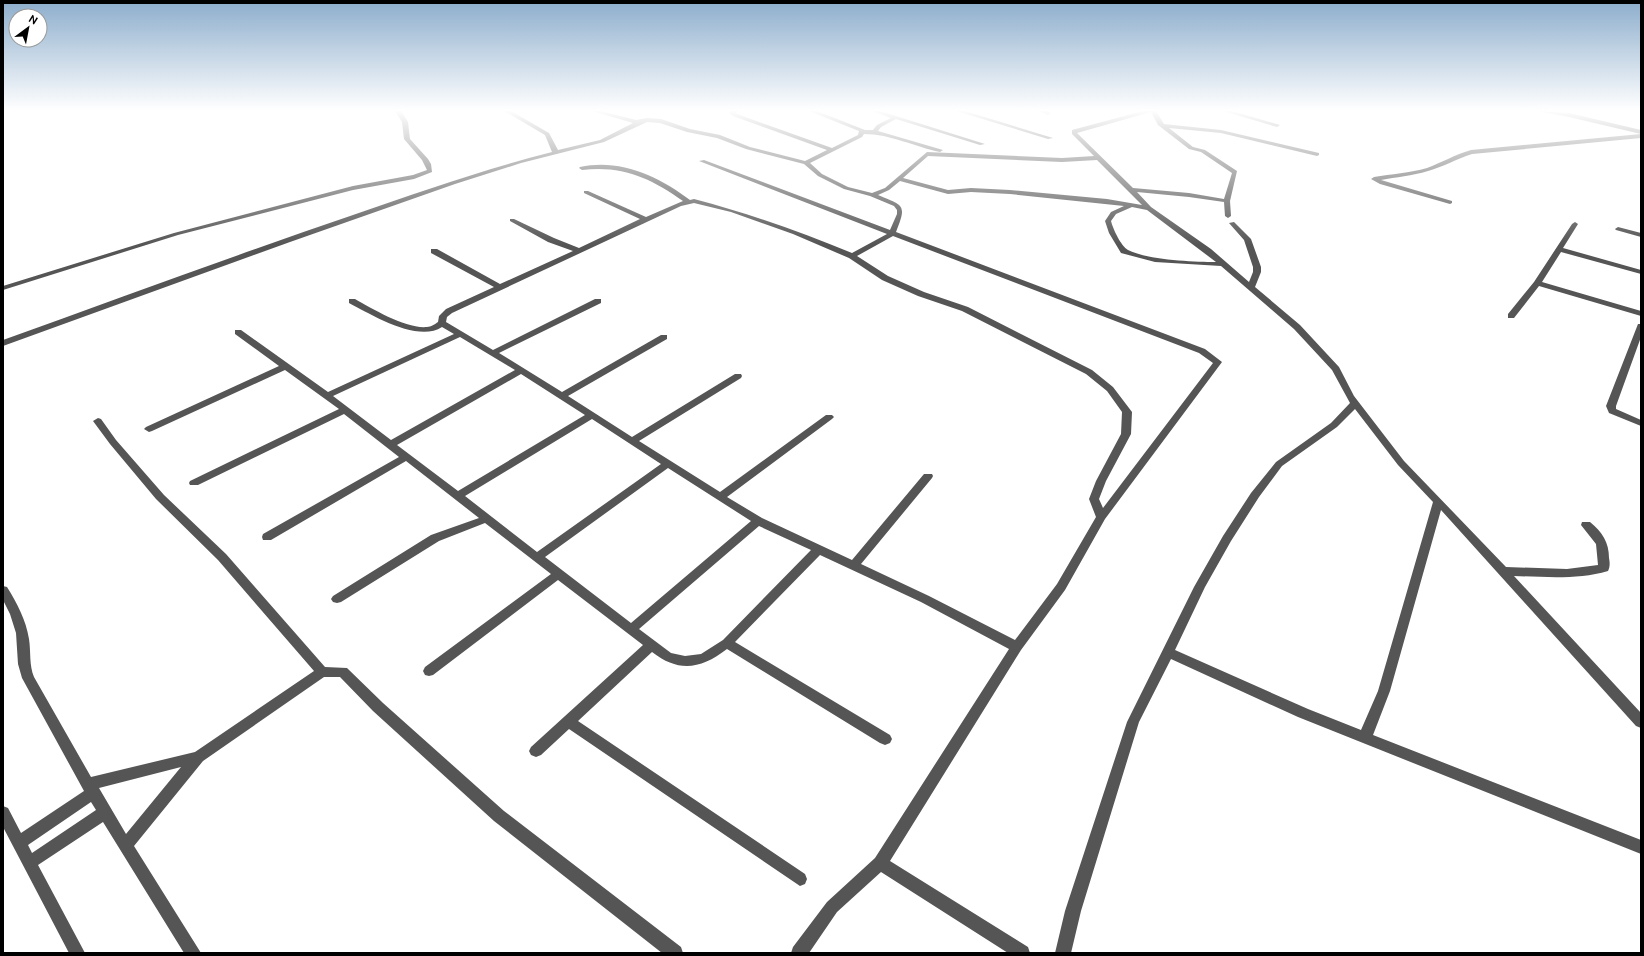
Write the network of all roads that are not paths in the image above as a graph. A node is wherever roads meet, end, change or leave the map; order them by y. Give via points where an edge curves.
1 (421, 156) edge
2 (547, 156) edge
3 (777, 156) edge
4 (821, 156) edge
5 (925, 156) edge
6 (970, 156) edge
7 (980, 156) joint
8 (1097, 156) edge
9 (1210, 156) edge
10 (1460, 156) edge
11 (1099, 158) junction
12 (702, 161) dead end
13 (806, 163) junction
14 (582, 168) dead end
15 (899, 179) junction
16 (1132, 190) junction
17 (586, 192) dead end
18 (872, 195) junction
19 (687, 201) junction
20 (1227, 201) junction
21 (1450, 202) dead end
22 (1129, 206) junction
23 (1149, 208) junction
24 (1228, 216) dead end
25 (645, 219) junction
26 (512, 220) dead end
27 (1232, 223) dead end
28 (1575, 224) dead end
29 (1618, 229) dead end
30 (892, 234) junction
31 (1641, 235) edge
32 (1559, 249) junction
33 (578, 250) junction
34 (434, 251) dead end
35 (852, 256) junction
36 (1224, 264) junction
37 (1641, 272) edge
38 (1537, 283) junction
39 (499, 287) junction
40 (1251, 287) junction
41 (3, 288) edge
42 (352, 301) dead end
43 (598, 301) dead end
44 (1641, 314) edge
45 (1511, 316) dead end
46 (442, 323) junction
47 (1641, 326) edge
48 (238, 332) dead end
49 (460, 334) junction
50 (664, 337) dead end
51 (3, 343) edge
52 (493, 353) junction
53 (286, 366) junction
54 (521, 370) junction
55 (738, 376) dead end
56 (327, 396) junction
57 (561, 396) junction
58 (1356, 403) junction
59 (345, 410) junction
60 (592, 415) junction
61 (828, 417) dead end
62 (98, 421) dead end
63 (1641, 423) edge
64 (149, 429) dead end
65 (632, 441) junction
66 (389, 445) junction
67 (406, 457) junction
68 (668, 464) junction
69 (928, 476) dead end
70 (194, 483) dead end
71 (458, 496) junction
72 (720, 497) junction
73 (1438, 501) junction
74 (1101, 517) junction
75 (486, 519) junction
76 (758, 521) junction
77 (1586, 525) dead end
78 (267, 537) dead end
79 (818, 550) junction
80 (536, 558) junction
81 (853, 566) junction
82 (1504, 571) junction
83 (558, 574) junction
84 (3, 590) edge
85 (337, 599) dead end
86 (630, 630) junction
87 (727, 642) junction
88 (650, 646) junction
89 (1017, 647) junction
90 (1168, 652) junction
91 (429, 671) dead end
92 (322, 672) junction
93 (568, 721) junction
94 (1641, 722) edge
95 (1365, 737) junction
96 (885, 739) dead end
97 (536, 751) dead end
98 (198, 758) junction
99 (91, 788) junction
100 (106, 812) junction
101 (3, 813) edge
102 (19, 843) junction
103 (126, 845) junction
104 (1641, 847) edge
105 (30, 863) junction
106 (880, 863) junction
107 (800, 879) dead end
108 (77, 953) edge
109 (193, 953) edge
110 (675, 953) edge
111 (800, 953) edge
112 (1022, 953) edge
113 (1063, 953) edge

1 - 41 street via 428,162 430,171 414,177 352,188 176,234
2 - 51 street via 453,183 287,240
3 - 13 street
4 - 13 street
5 - 15 street
6 - 7 street
7 - 11 street via 1062,160
8 - 11 street
9 - 20 street via 1235,172
10 - 21 street via 1426,170 1374,179
11 - 16 street
12 - 30 street
13 - 18 street via 820,175 846,188
14 - 19 street via 600,165 628,169 656,181
15 - 18 street via 887,189
15 - 22 street via 948,192 1010,192 1107,201
16 - 20 street
16 - 23 street
17 - 25 street
18 - 30 street via 896,205 900,210
19 - 25 street
19 - 35 street via 704,203 748,216
20 - 24 street
22 - 23 street
22 - 36 street via 1113,213 1108,221 1114,239 1124,251 1155,260
23 - 36 street
25 - 33 street
26 - 33 street via 551,240
27 - 40 street via 1247,239 1257,267
28 - 32 street
29 - 31 street
30 - 35 street
30 - 74 street via 1202,351 1218,362
32 - 37 street
32 - 38 street
33 - 39 street
34 - 39 street
35 - 74 street via 885,278 965,309 1060,357 1088,372 1110,389 1127,412 1126,434 1094,499
36 - 40 street
38 - 44 street
38 - 45 street
39 - 46 street via 449,311 443,316
40 - 58 street via 1298,327 1336,370 1350,397
42 - 46 street via 419,329 435,328
43 - 52 street
46 - 49 street
47 - 63 street via 1611,406 1612,411 1617,414
48 - 53 street
49 - 52 street
49 - 56 street
50 - 57 street
52 - 54 street
53 - 56 street
53 - 64 street
54 - 57 street
54 - 66 street
55 - 65 street
56 - 59 street
57 - 60 street
58 - 73 street via 1401,464
58 - 90 street via 1334,425 1278,464 1227,539
59 - 66 street
59 - 70 street
60 - 65 street
60 - 71 street
61 - 72 street
62 - 92 street via 160,497 222,557
65 - 68 street
66 - 67 street
67 - 71 street
67 - 78 street
68 - 72 street
68 - 80 street
69 - 81 street
71 - 75 street
72 - 76 street
73 - 82 street
73 - 95 street via 1384,691
74 - 89 street via 1061,586
75 - 80 street
75 - 85 street via 435,538
76 - 79 street
76 - 86 street
77 - 82 street via 1598,535 1604,551 1604,568 1588,572
79 - 81 street
79 - 87 street
80 - 83 street
81 - 89 street via 960,616
82 - 94 street
83 - 86 street
83 - 91 street
84 - 99 street via 17,613 23,640 24,669
86 - 88 street
87 - 88 street via 698,661 683,663
87 - 96 street
88 - 93 street
89 - 106 street
90 - 95 street via 1303,713
90 - 113 street via 1133,722 1073,911
92 - 98 street
92 - 110 street via 343,672 499,816
93 - 97 street
93 - 107 street
95 - 104 street
98 - 99 street
98 - 103 street
99 - 100 street
99 - 102 street
100 - 103 street
100 - 105 street
101 - 102 street
102 - 105 street
103 - 109 street
105 - 108 street
106 - 111 street via 832,907
106 - 112 street

